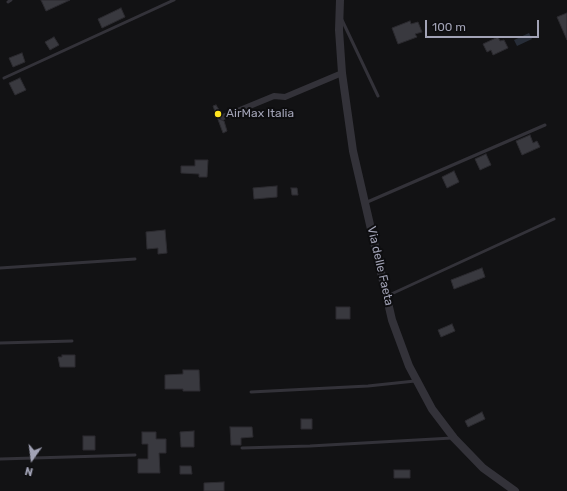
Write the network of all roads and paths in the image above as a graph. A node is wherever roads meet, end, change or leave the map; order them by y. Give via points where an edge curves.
1 (174, 0) edge
2 (340, 0) edge
3 (340, 15) junction
4 (342, 73) junction
5 (4, 78) dead end
6 (378, 96) dead end
7 (223, 117) dead end
8 (545, 125) dead end
9 (365, 203) junction
10 (554, 219) dead end
11 (135, 259) dead end
12 (0, 268) edge
13 (387, 296) junction
14 (72, 341) dead end
15 (0, 343) edge
16 (417, 381) junction
17 (251, 392) dead end
18 (454, 438) junction
19 (242, 448) dead end
20 (135, 455) dead end
21 (0, 459) edge
22 (515, 491) edge

1 - 5 lane
2 - 3 street, Via delle Faeta
3 - 4 street, Via delle Faeta
3 - 6 lane
4 - 7 street via 285,97 274,96
4 - 9 street, Via delle Faeta via 353,151
8 - 9 lane
9 - 13 street, Via delle Faeta
10 - 13 lane
11 - 12 lane
13 - 16 street, Via delle Faeta via 392,320
14 - 15 lane
16 - 17 lane
16 - 18 street, Via delle Faeta via 432,409
18 - 19 lane
18 - 22 street, Via delle Faeta via 483,468
20 - 21 lane

